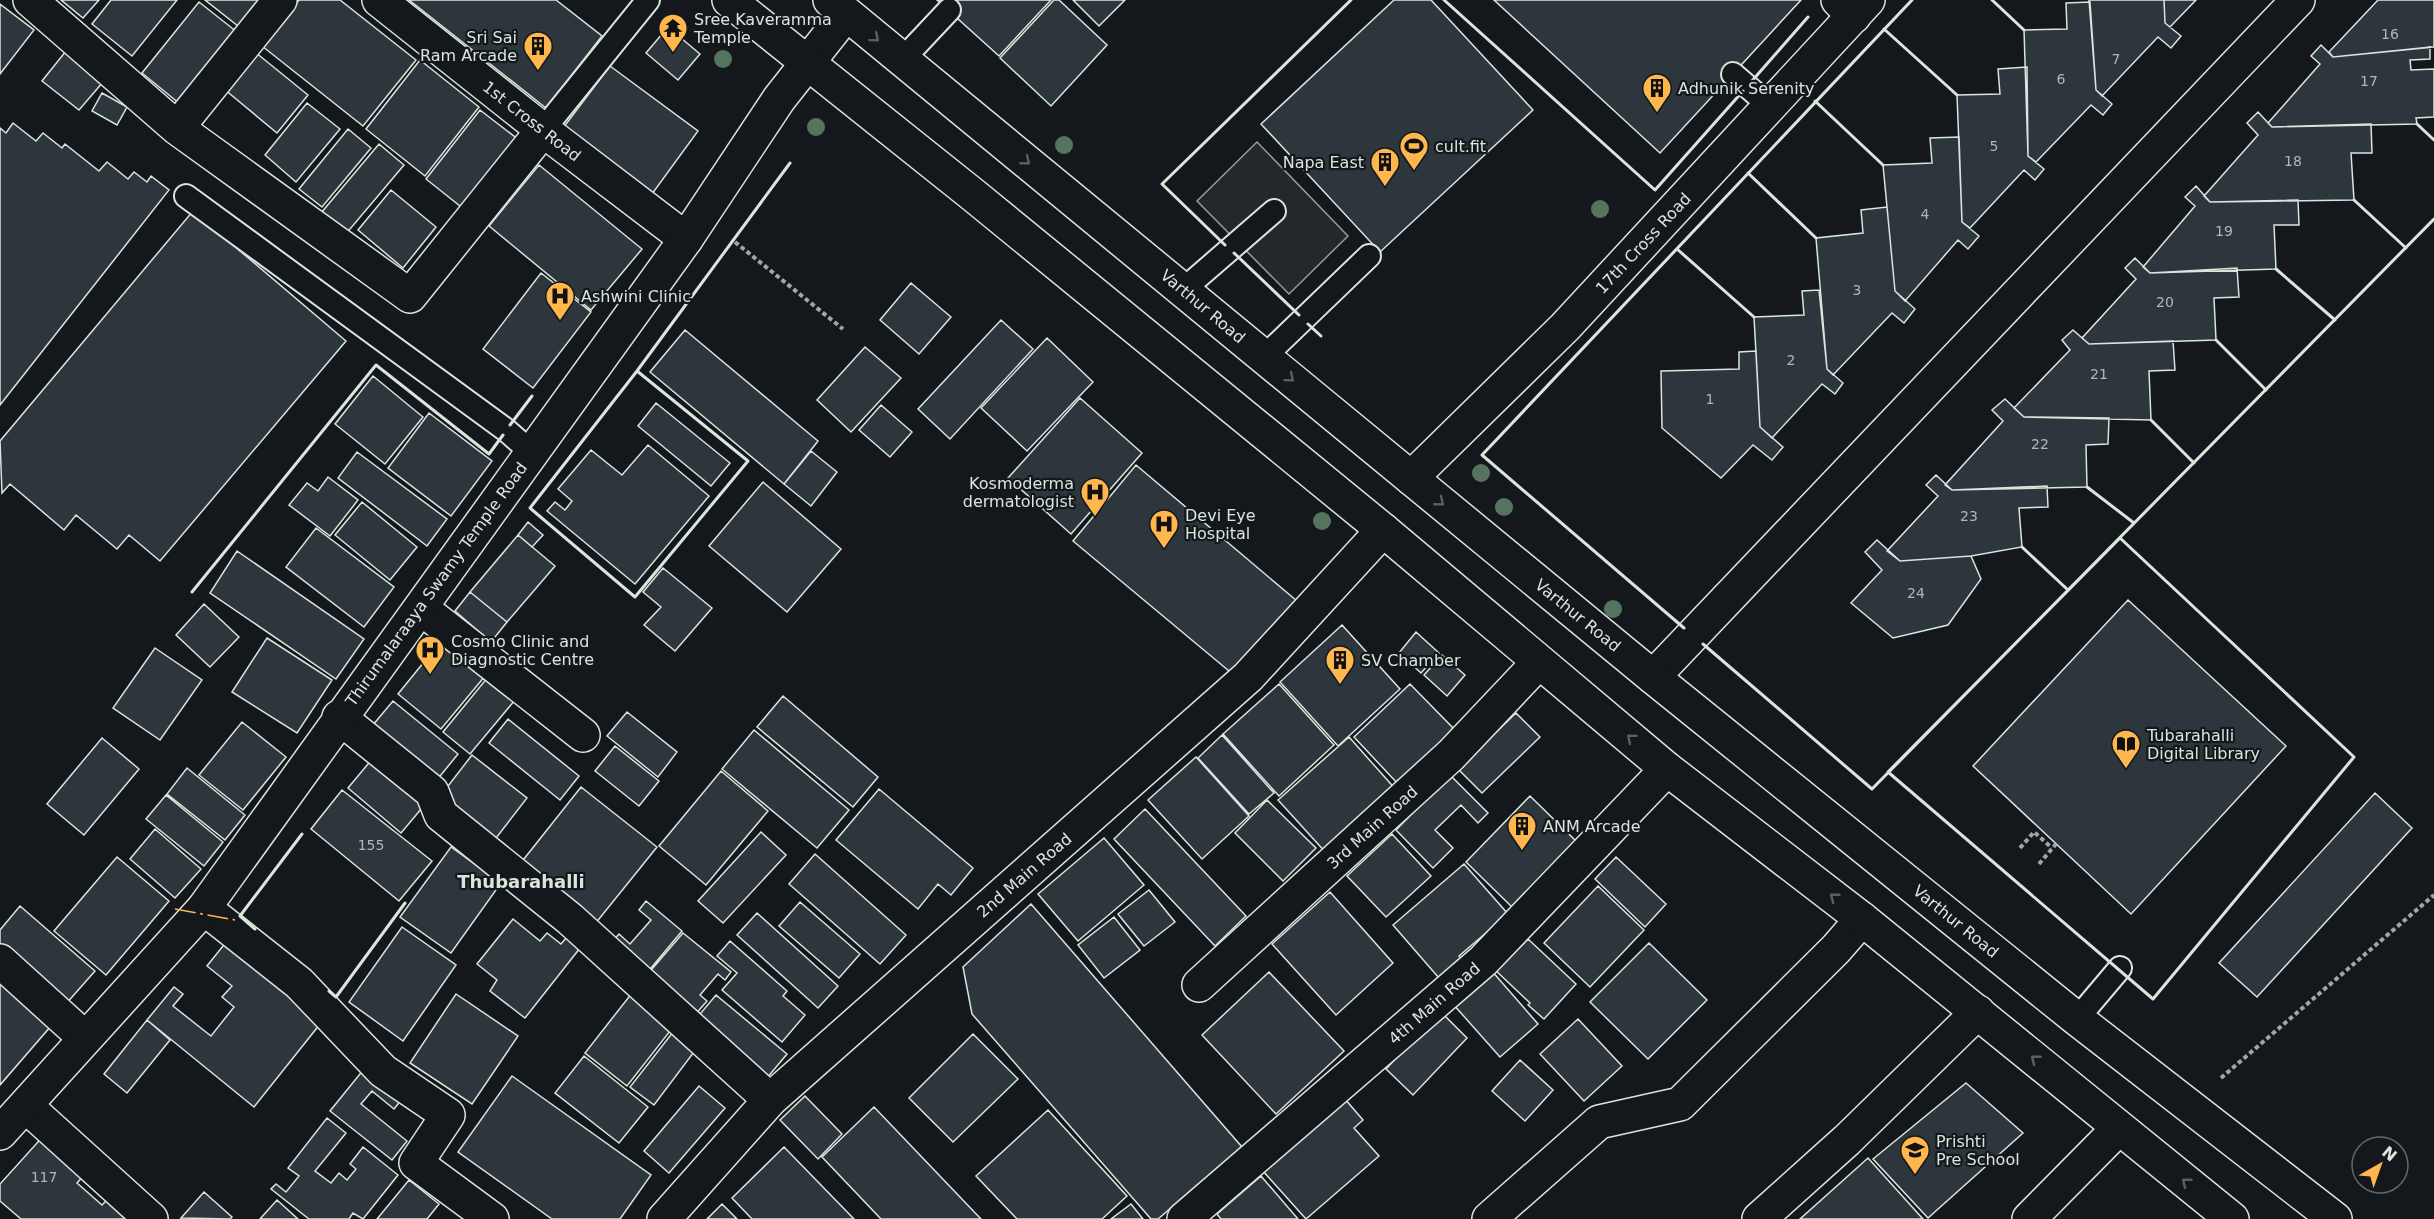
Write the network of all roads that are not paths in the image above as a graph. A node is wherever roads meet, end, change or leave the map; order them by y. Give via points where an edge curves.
1 (30, 0) edge
2 (280, 0) edge
3 (379, 0) edge
4 (648, 0) edge
5 (729, 0) edge
6 (2298, 0) edge
7 (1853, 5) edge
8 (838, 7) edge
9 (949, 10) dead end
10 (902, 60) junction
11 (806, 63) junction
12 (1733, 74) dead end
13 (1770, 106) junction
14 (177, 128) junction
15 (543, 130) junction
16 (186, 196) dead end
17 (1274, 211) dead end
18 (693, 227) junction
19 (1369, 256) dead end
20 (1183, 290) junction
21 (1264, 357) junction
22 (531, 452) junction
23 (1411, 478) junction
24 (1383, 530) junction
25 (420, 608) junction
26 (1539, 662) junction
27 (1653, 677) junction
28 (339, 717) junction
29 (583, 735) dead end
30 (1667, 769) junction
31 (204, 908) junction
32 (1862, 919) junction
33 (0, 961) edge
34 (2120, 968) dead end
35 (1199, 985) dead end
36 (1978, 1012) junction
37 (2077, 1019) junction
38 (85, 1038) junction
39 (770, 1100) junction
40 (26, 1106) junction
41 (2119, 1128) junction
42 (0, 1133) edge
43 (151, 1219) edge
44 (492, 1219) edge
45 (664, 1219) edge
46 (1184, 1219) edge
47 (1489, 1219) edge
48 (1759, 1219) edge
49 (2029, 1219) edge
50 (2232, 1219) edge
51 (2335, 1219) edge

1 - 14 street
2 - 14 street
3 - 15 street, 1st Cross Road
4 - 15 lane
5 - 11 street
6 - 27 street
7 - 13 street, 17th Cross Road
8 -> 10 street, Varthur Road
8 - 11 street, Thirumalaraaya Swamy Temple Road
9 - 10 lane
10 -> 20 street, Varthur Road
11 - 18 street, Thirumalaraaya Swamy Temple Road
11 - 24 street
12 - 13 lane
13 - 23 street, 17th Cross Road via 1566,327
14 - 15 street via 410,296
15 - 18 street, 1st Cross Road
16 - 22 lane
17 - 20 lane
18 - 22 street, Thirumalaraaya Swamy Temple Road
19 - 21 lane
20 - 21 street, Varthur Road
21 -> 23 street, Varthur Road
22 - 25 street, Thirumalaraaya Swamy Temple Road
23 -> 27 street, Varthur Road
24 - 26 street
24 - 39 street, 2nd Main Road via 1248,677
25 - 28 street, Thirumalaraaya Swamy Temple Road
25 - 29 street
30 -> 26 street
26 - 35 street, 3rd Main Road via 1451,755
27 - 37 street, Varthur Road
28 - 31 street, Thirumalaraaya Swamy Temple Road
28 - 39 street via 432,792 441,815 570,919
32 -> 30 street
30 - 46 street, 4th Main Road via 1483,961
31 - 38 street, Thirumalaraaya Swamy Temple Road
31 - 44 street via 298,982 383,1071 448,1115 416,1163
32 - 36 street
32 - 47 street via 1680,1104 1599,1122
33 - 38 street
34 - 37 lane
41 -> 36 street
36 - 48 street via 1847,1140
37 - 51 street, Varthur Road
38 - 40 street, Thirumalaraaya Swamy Temple Road
39 - 45 street, 2nd Main Road
40 - 42 street, Thirumalaraaya Swamy Temple Road
40 - 43 street
41 - 49 street
50 -> 41 street

